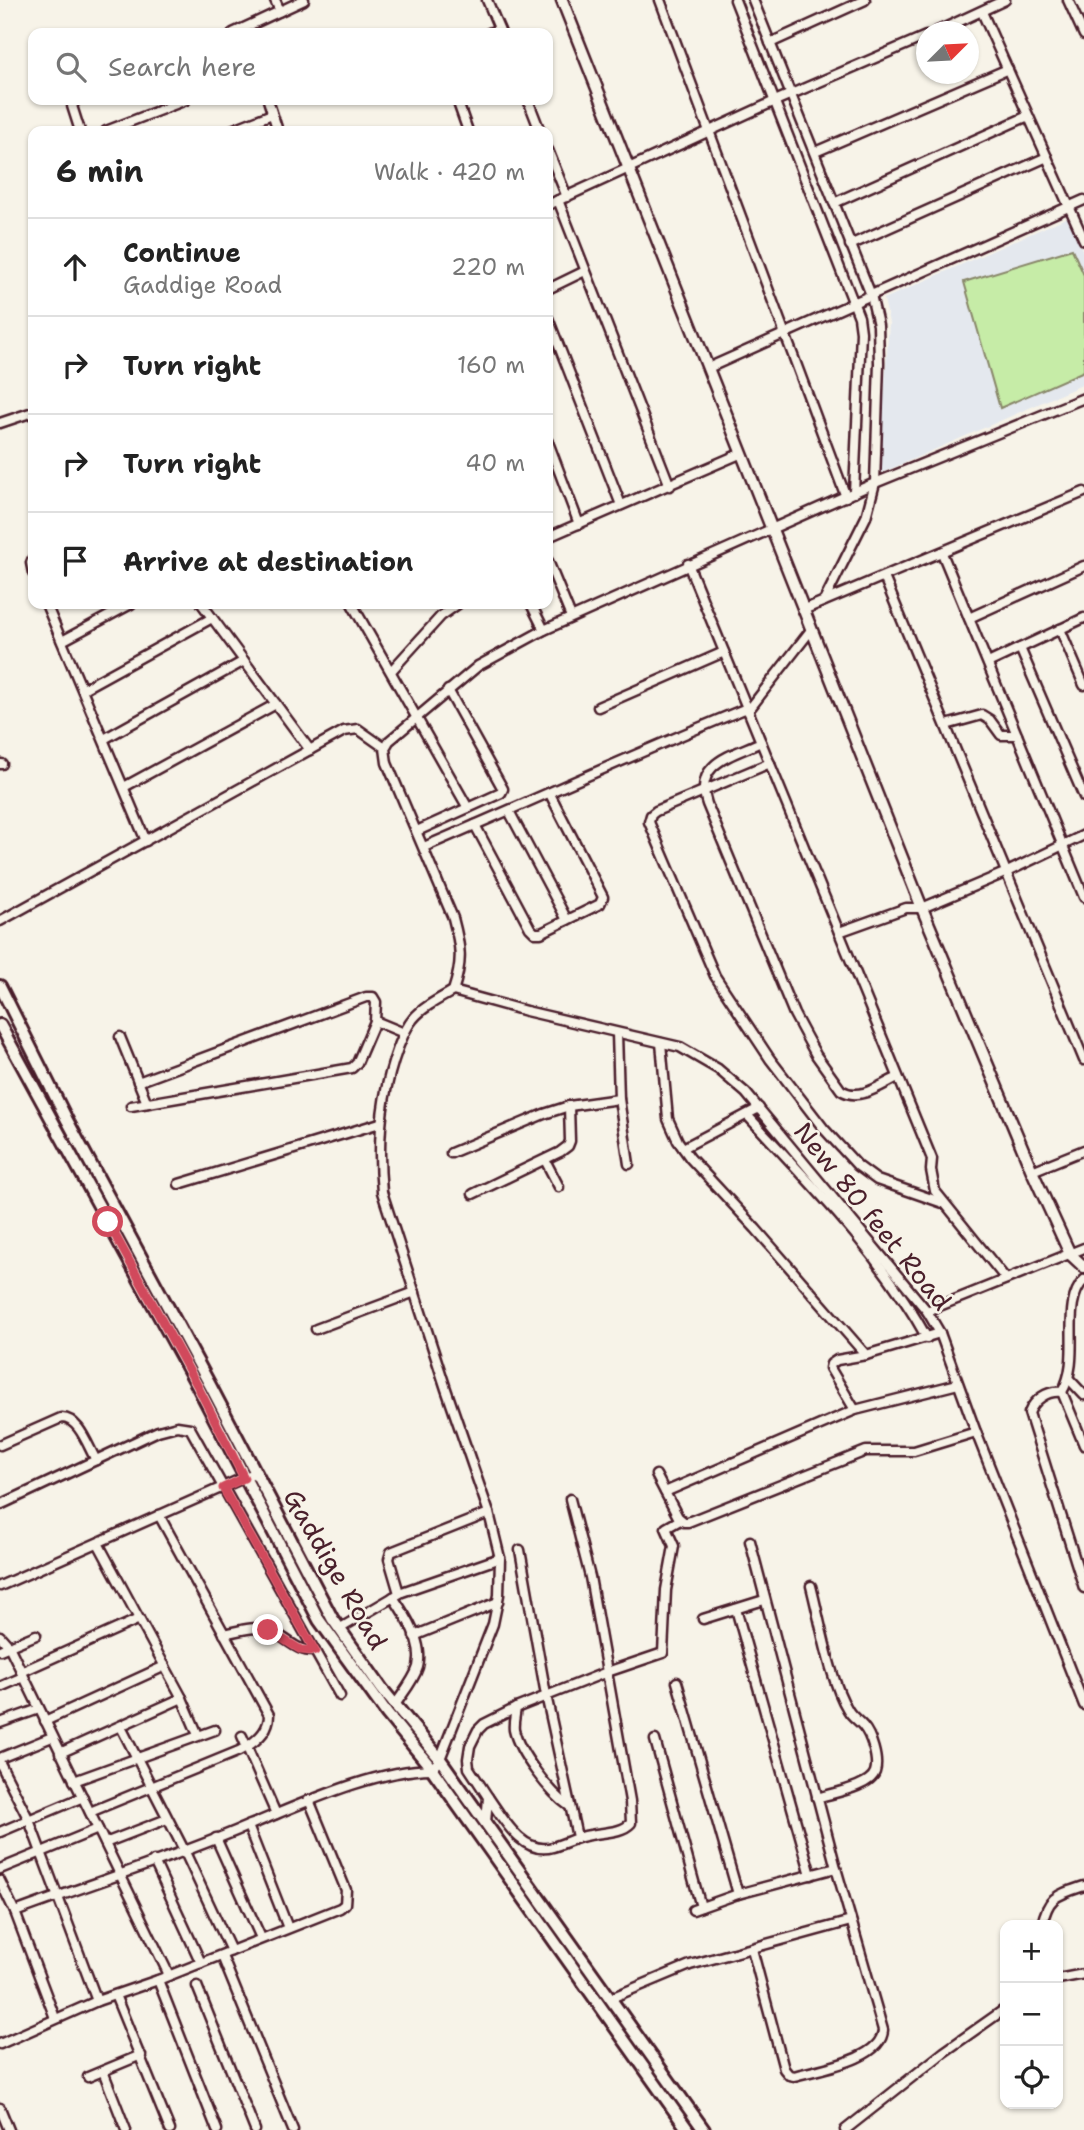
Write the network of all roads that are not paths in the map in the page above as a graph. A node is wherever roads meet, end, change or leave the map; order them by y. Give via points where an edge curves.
1 (275, 0) edge
2 (304, 0) edge
3 (487, 0) edge
4 (562, 0) edge
5 (660, 0) edge
6 (735, 0) edge
7 (753, 0) edge
8 (865, 0) edge
9 (1005, 0) edge
10 (1068, 0) edge
11 (281, 11) junction
12 (982, 12) junction
13 (961, 21) edge
14 (250, 28) edge
15 (499, 28) edge
16 (1084, 34) edge
17 (916, 40) edge
18 (771, 43) junction
19 (1008, 69) junction
20 (791, 94) junction
21 (775, 101) junction
22 (73, 105) edge
23 (173, 105) edge
24 (269, 105) edge
25 (459, 105) edge
26 (530, 105) edge
27 (272, 114) junction
28 (1028, 116) junction
29 (78, 126) edge
30 (119, 126) edge
31 (242, 126) edge
32 (276, 126) edge
33 (466, 126) edge
34 (538, 126) edge
35 (709, 131) junction
36 (815, 152) junction
37 (1046, 157) junction
38 (553, 162) edge
39 (629, 169) junction
40 (567, 197) junction
41 (558, 200) junction
42 (1084, 201) edge
43 (553, 202) edge
44 (834, 202) junction
45 (1069, 207) junction
46 (1084, 240) edge
47 (850, 245) junction
48 (586, 271) junction
49 (553, 287) edge
50 (871, 295) junction
51 (854, 302) junction
52 (553, 331) edge
53 (786, 334) junction
54 (708, 368) junction
55 (1084, 398) edge
56 (28, 414) edge
57 (0, 424) edge
58 (742, 453) junction
59 (553, 455) edge
60 (875, 483) junction
61 (670, 486) junction
62 (1084, 492) edge
63 (854, 493) junction
64 (846, 497) junction
65 (621, 505) junction
66 (579, 524) junction
67 (771, 529) junction
68 (553, 535) edge
69 (942, 553) junction
70 (688, 564) junction
71 (1084, 566) edge
72 (553, 573) edge
73 (884, 577) junction
74 (824, 601) junction
75 (48, 609) edge
76 (122, 609) edge
77 (206, 609) edge
78 (355, 609) edge
79 (449, 609) edge
80 (534, 609) edge
81 (803, 610) junction
82 (571, 617) junction
83 (212, 618) junction
84 (969, 618) junction
85 (1084, 618) edge
86 (544, 629) junction
87 (1060, 629) junction
88 (811, 630) junction
89 (62, 641) junction
90 (1020, 648) junction
91 (724, 652) junction
92 (244, 661) junction
93 (988, 663) junction
94 (392, 670) junction
95 (1084, 685) edge
96 (83, 689) junction
97 (448, 690) junction
98 (276, 704) junction
99 (597, 707) dead end
100 (748, 709) junction
101 (418, 716) junction
102 (946, 725) junction
103 (1017, 735) junction
104 (104, 739) junction
105 (761, 742) junction
106 (385, 748) junction
107 (310, 750) junction
108 (770, 763) junction
109 (124, 787) junction
110 (703, 792) junction
111 (550, 793) junction
112 (1084, 797) edge
113 (468, 808) junction
114 (509, 811) junction
115 (475, 825) junction
116 (416, 831) junction
117 (1084, 835) edge
118 (146, 841) junction
119 (1062, 844) junction
120 (424, 847) junction
121 (1007, 872) junction
122 (1084, 897) edge
123 (922, 908) junction
124 (567, 920) junction
125 (0, 921) edge
126 (839, 932) junction
127 (0, 986) edge
128 (453, 991) junction
129 (375, 1021) junction
130 (0, 1025) edge
131 (404, 1033) junction
132 (617, 1033) junction
133 (120, 1037) dead end
134 (661, 1043) junction
135 (1084, 1060) edge
136 (898, 1077) junction
137 (138, 1082) junction
138 (619, 1100) junction
139 (148, 1103) junction
140 (131, 1106) dead end
141 (569, 1107) junction
142 (759, 1108) junction
143 (747, 1115) junction
144 (380, 1123) junction
145 (683, 1149) junction
146 (1084, 1150) edge
147 (451, 1153) dead end
148 (545, 1160) junction
149 (629, 1164) dead end
150 (1032, 1171) junction
151 (179, 1184) dead end
152 (559, 1187) dead end
153 (473, 1194) dead end
154 (943, 1203) junction
155 (1084, 1248) edge
156 (1070, 1254) junction
157 (1084, 1266) edge
158 (1006, 1279) junction
159 (1084, 1280) edge
160 (415, 1292) junction
161 (927, 1311) junction
162 (316, 1329) dead end
163 (940, 1333) junction
164 (927, 1338) junction
165 (866, 1355) junction
166 (1069, 1379) junction
167 (958, 1384) junction
168 (1062, 1392) junction
169 (1084, 1395) edge
170 (855, 1410) junction
171 (976, 1432) junction
172 (1084, 1445) edge
173 (0, 1446) edge
174 (96, 1460) junction
175 (656, 1475) dead end
176 (249, 1476) junction
177 (223, 1488) junction
178 (666, 1492) junction
179 (570, 1499) dead end
180 (0, 1505) edge
181 (489, 1513) junction
182 (159, 1515) junction
183 (680, 1520) junction
184 (750, 1541) dead end
185 (98, 1543) junction
186 (520, 1550) dead end
187 (500, 1558) junction
188 (0, 1586) edge
189 (811, 1586) dead end
190 (1084, 1588) edge
191 (396, 1595) junction
192 (764, 1601) junction
193 (498, 1602) junction
194 (736, 1609) junction
195 (139, 1619) junction
196 (703, 1619) dead end
197 (339, 1629) junction
198 (37, 1634) dead end
199 (224, 1634) junction
200 (0, 1636) edge
201 (414, 1636) junction
202 (9, 1646) junction
203 (0, 1650) edge
204 (315, 1651) junction
205 (165, 1667) junction
206 (607, 1672) junction
207 (22, 1675) junction
208 (677, 1682) dead end
209 (0, 1687) edge
210 (546, 1695) junction
211 (340, 1696) dead end
212 (182, 1698) junction
213 (395, 1705) junction
214 (1084, 1705) edge
215 (516, 1708) junction
216 (38, 1709) junction
217 (45, 1721) junction
218 (0, 1723) edge
219 (121, 1727) junction
220 (215, 1730) dead end
221 (198, 1735) junction
222 (242, 1736) dead end
223 (52, 1737) junction
224 (655, 1740) dead end
225 (247, 1747) junction
226 (60, 1753) junction
227 (137, 1759) junction
228 (440, 1759) junction
229 (0, 1760) edge
230 (432, 1769) junction
231 (74, 1781) junction
232 (152, 1787) junction
233 (83, 1797) junction
234 (488, 1797) junction
235 (817, 1798) junction
236 (309, 1800) junction
237 (569, 1805) junction
238 (90, 1812) junction
239 (276, 1814) junction
240 (29, 1819) junction
241 (167, 1819) junction
242 (486, 1823) junction
243 (248, 1826) junction
244 (98, 1829) junction
245 (0, 1832) edge
246 (577, 1837) junction
247 (216, 1838) junction
248 (105, 1843) junction
249 (184, 1850) junction
250 (41, 1851) junction
251 (154, 1861) junction
252 (836, 1868) junction
253 (0, 1869) edge
254 (121, 1874) junction
255 (811, 1875) junction
256 (0, 1881) edge
257 (1084, 1886) edge
258 (738, 1895) junction
259 (56, 1897) junction
260 (15, 1912) junction
261 (1043, 1920) edge
262 (851, 1921) junction
263 (288, 1928) junction
264 (261, 1938) junction
265 (752, 1949) junction
266 (231, 1951) junction
267 (222, 1956) junction
268 (201, 1963) junction
269 (1084, 1973) edge
270 (169, 1976) junction
271 (1063, 1978) edge
272 (158, 1980) junction
273 (197, 1986) dead end
274 (116, 1995) junction
275 (611, 1998) junction
276 (97, 2001) junction
277 (1000, 2013) edge
278 (55, 2018) junction
279 (0, 2044) edge
280 (141, 2055) junction
281 (103, 2071) junction
282 (88, 2077) dead end
283 (0, 2108) edge
284 (850, 2128) edge
285 (9, 2130) edge
286 (126, 2130) edge
287 (170, 2130) edge
288 (217, 2130) edge
289 (255, 2130) edge
290 (293, 2130) edge
291 (688, 2130) edge
292 (704, 2130) edge

1 - 11 street
2 - 11 street
3 - 15 street
4 - 39 street
5 - 35 street
6 - 21 street
7 - 18 street
8 - 18 street
9 - 12 street
10 - 16 street
11 - 14 street
12 - 13 street
12 - 19 street
17 - 20 street
18 - 20 street
19 - 28 street
19 - 36 street
20 - 21 street
20 - 36 street
21 - 35 street
21 - 51 street
22 - 29 street
23 - 30 street
24 - 27 street
25 - 33 street
26 - 34 street
27 - 31 street
27 - 32 street
28 - 37 street
28 - 44 street
35 - 39 street
35 - 53 street
36 - 44 street
37 - 45 street
37 - 47 street
38 - 40 street
39 - 40 street
39 - 54 street
40 - 41 street
41 - 43 street
41 - 48 street
42 - 45 street
44 - 47 street
45 - 46 street
45 - 50 street
47 - 50 street
48 - 49 street
48 - 61 street
50 - 51 street
50 - 60 street via 879,337
51 - 53 street
51 - 63 street via 861,331
52 - 65 street
53 - 54 street
53 - 64 street
54 - 58 street
55 - 60 street
56 - 57 street
58 - 61 street
58 - 67 street
59 - 66 street
60 - 63 street
60 - 74 street via 866,517
61 - 65 street
62 - 69 street
63 - 64 street
64 - 67 street
65 - 66 street
66 - 68 street
67 - 70 street
67 - 81 street
69 - 73 street
69 - 84 street
70 - 82 street
70 - 91 street
71 - 84 street
72 - 82 street
73 - 74 street
73 - 102 street
74 - 81 street
75 - 89 street
76 - 89 street
77 - 83 street
78 - 94 street
79 - 94 street
80 - 86 street
81 - 88 street
82 - 86 street
83 - 92 street
83 - 96 street
84 - 93 street
85 - 87 street
86 - 97 street via 492,656
87 - 90 street
87 - 95 street
88 - 100 street
88 - 123 street
89 - 96 street
90 - 93 street
90 - 112 street
91 - 99 street
91 - 100 street
92 - 98 street
92 - 104 street
93 - 103 street
94 - 101 street
96 - 104 street
97 - 101 street
97 - 113 street via 503,787 501,793
98 - 107 street
98 - 109 street
100 - 105 street
100 - 111 street
101 - 106 street
101 - 113 street
102 - 103 street via 982,715 1001,735
102 - 121 street
103 - 119 street
104 - 109 street
105 - 108 street
105 - 110 street via 711,767
106 - 107 street via 352,728
106 - 116 street
107 - 118 street
108 - 110 street
108 - 126 street
109 - 118 street
110 - 136 street via 794,1014 835,1083 853,1096
110 - 154 street via 656,811 649,822 715,976 770,1059 858,1166 877,1180
111 - 114 street
111 - 124 street via 603,897 600,904
113 - 116 street
114 - 115 street
114 - 124 street
115 - 120 street
115 - 124 street via 533,931 541,933
116 - 120 street
117 - 119 street
118 - 125 street
119 - 121 street
119 - 122 street
120 - 128 street via 460,944 460,969
121 - 123 street
121 - 135 street
123 - 126 street via 906,908
123 - 150 street
126 - 136 street
127 - 176 main road, Gaddige Road via 66,1120 210,1385
128 - 131 street via 422,1010
128 - 132 street, New 80 feet Road
129 - 131 street
129 - 137 street via 376,1002 366,997
129 - 139 street via 352,1068
130 - 176 main road, Gaddige Road
131 - 144 street via 388,1075
132 - 134 street, New 80 feet Road
132 - 138 street
133 - 137 street
134 - 142 street, New 80 feet Road via 718,1069
134 - 145 street via 668,1119
136 - 154 street via 932,1159 933,1182
137 - 139 street
138 - 141 street
138 - 149 street
139 - 140 street
141 - 147 street via 510,1126
141 - 148 street via 568,1146
142 - 143 street
142 - 161 street, New 80 feet Road
143 - 145 street
143 - 164 street via 872,1254
144 - 151 street
144 - 160 street via 382,1192
145 - 165 street
146 - 150 street
148 - 152 street
148 - 153 street
150 - 156 street
154 - 158 street
155 - 156 street
156 - 157 street
156 - 158 street
158 - 161 street
159 - 166 street via 1074,1296
160 - 162 street
160 - 181 street
161 - 163 street, New 80 feet Road
163 - 164 street
163 - 167 street, New 80 feet Road
164 - 165 street
165 - 170 street via 837,1360 830,1368
166 - 168 street
166 - 169 street
167 - 170 street
167 - 171 street, New 80 feet Road
168 - 172 street
168 - 190 street via 1040,1398 1029,1418
170 - 178 street
171 - 183 street via 914,1451 866,1451 688,1522
171 - 214 street, New 80 feet Road
173 - 174 street via 68,1418
174 - 177 street via 169,1427 190,1428
174 - 180 street
175 - 178 street
176 - 177 street
176 - 197 main road, Gaddige Road
176 - 230 main road, Gaddige Road via 318,1620
177 - 182 street
177 - 204 street
178 - 183 street
179 - 206 street
181 - 187 street
181 - 191 street via 391,1552
182 - 185 street
182 - 199 street
183 - 206 street via 666,1528 674,1546 663,1653
184 - 192 street
185 - 188 street
185 - 195 street
186 - 210 street
187 - 191 street
187 - 193 street
189 - 235 street via 831,1666 851,1715 870,1737 876,1764 865,1783
191 - 197 street
191 - 201 street
192 - 194 street
192 - 235 street
193 - 201 street
193 - 228 street
194 - 196 street
194 - 255 street
195 - 205 street
195 - 207 street
197 - 213 main road, Gaddige Road
198 - 202 street
199 - 204 street via 268,1630 301,1650
199 - 225 street via 269,1715 266,1730
200 - 202 street
201 - 213 street via 417,1670
202 - 203 street
202 - 207 street
204 - 211 street
205 - 212 street
205 - 217 street
206 - 210 street
206 - 246 street via 631,1823 624,1829
207 - 209 street
207 - 216 street
208 - 258 street
210 - 215 street
210 - 237 street
212 - 219 street
212 - 221 street
213 - 228 main road, Gaddige Road
215 - 234 street via 484,1724 470,1746 469,1768
215 - 237 street via 513,1723 518,1742 560,1800
216 - 217 street
216 - 218 street
217 - 223 street
219 - 226 street
219 - 227 street
220 - 221 street
221 - 227 street
222 - 225 street
223 - 226 street
223 - 229 street
224 - 258 street via 697,1908
225 - 232 street
225 - 239 street
226 - 231 street
227 - 231 street
227 - 232 street
228 - 230 street
228 - 242 main road, Gaddige Road
229 - 240 street
230 - 236 street via 403,1772
230 - 291 main road, Gaddige Road
231 - 233 street
232 - 238 street
232 - 241 street
233 - 238 street
233 - 240 street
234 - 242 street
234 - 246 street via 520,1840 531,1846 552,1847
235 - 252 street
236 - 239 street
236 - 263 street via 346,1898 334,1912
237 - 246 street
238 - 244 street
239 - 243 street
240 - 245 street
240 - 250 street
241 - 248 street
241 - 249 street
242 - 275 main road, Gaddige Road
243 - 247 street
243 - 263 street
244 - 248 street
244 - 250 street
247 - 249 street
247 - 264 street
248 - 254 street
249 - 251 street
249 - 266 street
250 - 253 street
250 - 259 street
251 - 254 street
251 - 268 street
252 - 255 street
252 - 262 street
254 - 259 street
254 - 270 street
255 - 258 street
256 - 260 street
257 - 261 street via 1050,1901
259 - 260 street
259 - 276 street
260 - 278 street
262 - 265 street
262 - 265 street via 883,2038 859,2057 794,2076 784,2069
263 - 264 street
264 - 266 street
265 - 275 street via 690,1965
266 - 267 street
267 - 268 street
267 - 290 street
268 - 270 street
269 - 271 street
270 - 272 street
272 - 274 street
272 - 288 street
273 - 289 street
274 - 276 street
274 - 280 street
275 - 292 main road, Gaddige Road
276 - 278 street
277 - 284 street
278 - 279 street
280 - 281 street
280 - 287 street
281 - 282 street
281 - 286 street
283 - 285 street

